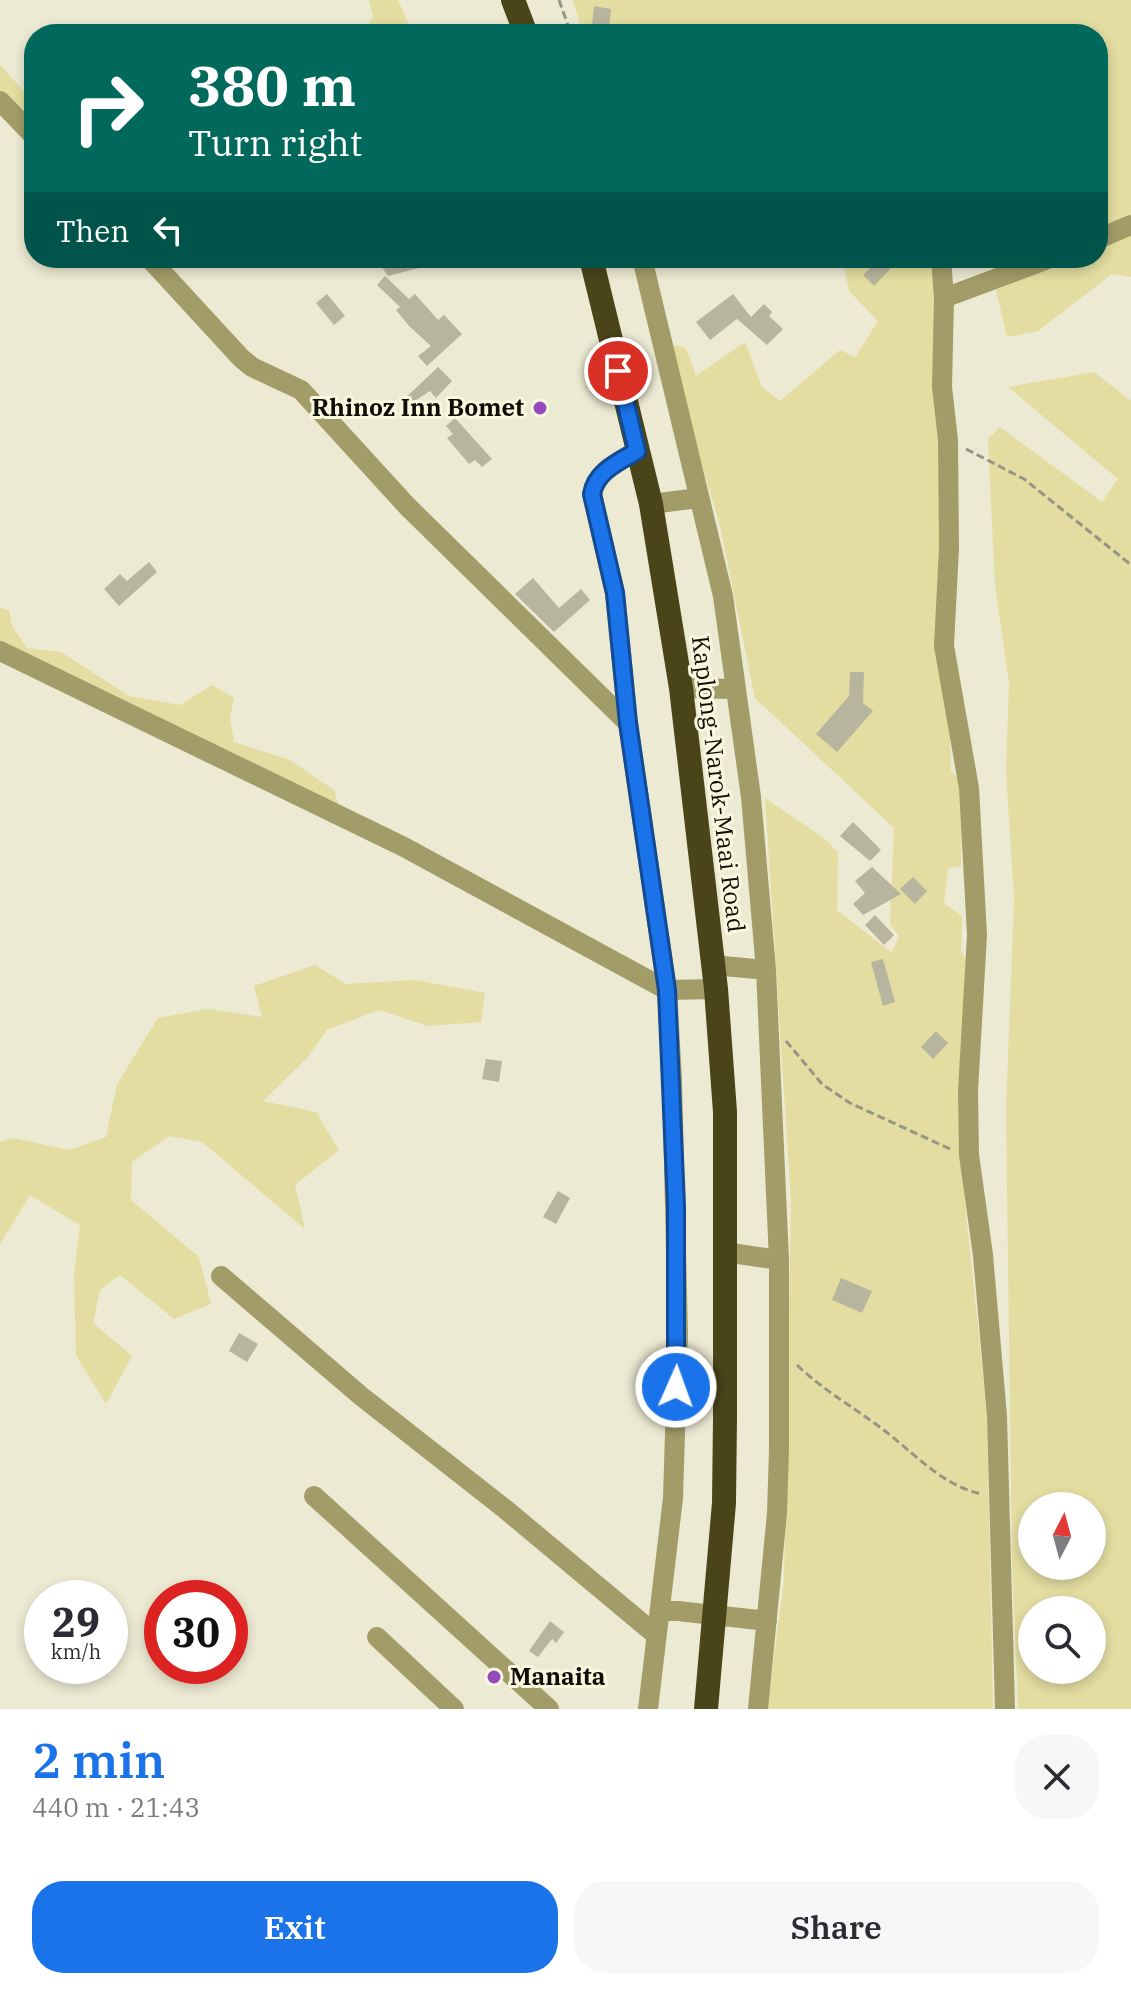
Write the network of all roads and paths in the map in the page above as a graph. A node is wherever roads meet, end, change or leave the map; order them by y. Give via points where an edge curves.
1 (513, 0) edge
2 (559, 0) edge
3 (522, 24) edge
4 (567, 24) edge
5 (0, 101) edge
6 (24, 126) edge
7 (1131, 225) edge
8 (1108, 235) edge
9 (158, 268) edge
10 (593, 268) edge
11 (644, 268) edge
12 (942, 268) edge
13 (1024, 268) edge
14 (944, 298) junction
15 (948, 440) junction
16 (637, 451) junction
17 (699, 498) junction
18 (651, 504) junction
19 (1130, 564) edge
20 (0, 651) edge
21 (681, 688) junction
22 (736, 689) junction
23 (628, 723) junction
24 (712, 965) junction
25 (766, 970) junction
26 (716, 989) junction
27 (667, 990) junction
28 (768, 1034) junction
29 (969, 1155) junction
30 (725, 1252) junction
31 (779, 1260) junction
32 (221, 1276) dead end
33 (777, 1345) junction
34 (314, 1496) dead end
35 (999, 1498) junction
36 (660, 1609) junction
37 (715, 1616) junction
38 (767, 1621) junction
39 (655, 1634) junction
40 (377, 1637) dead end
41 (454, 1709) edge
42 (549, 1709) edge
43 (648, 1709) edge
44 (706, 1709) edge
45 (758, 1709) edge
46 (1005, 1709) edge

1 - 3 highway
2 - 4 path
5 - 6 street
7 - 8 street
9 - 23 street via 241,358 301,390 407,506
10 - 16 highway, Kaplong-Narok-Maai Road
11 - 17 street
12 - 14 street
13 - 14 street
14 - 15 street via 942,387
15 - 19 path via 1024,479
15 - 29 street via 944,646 969,788 977,935
16 - 18 highway, Kaplong-Narok-Maai Road
16 - 23 street via 604,471 592,494 615,593
17 - 18 street
17 - 22 street via 723,596
18 - 21 highway, Kaplong-Narok-Maai Road
20 - 27 street via 404,847
21 - 22 street
21 - 24 highway, Kaplong-Narok-Maai Road
22 - 25 street
23 - 27 street
24 - 25 street
24 - 26 highway, Kaplong-Narok-Maai Road
25 - 28 street
26 - 27 street
26 - 30 highway, Kaplong-Narok-Maai Road via 725,1112
27 - 36 street via 678,1335 673,1498
28 - 29 path via 790,1043 822,1084 850,1103
28 - 31 street
29 - 35 street via 997,1416
30 - 31 street
30 - 37 highway, Kaplong-Narok-Maai Road via 724,1503
31 - 33 street
32 - 39 street
33 - 35 path via 822,1390 935,1472 962,1490
33 - 38 street via 779,1450
34 - 42 street
35 - 46 street
36 - 37 street
36 - 39 street
37 - 38 street
37 - 44 highway, Kaplong-Narok-Maai Road
38 - 45 street
39 - 43 street
40 - 41 street

